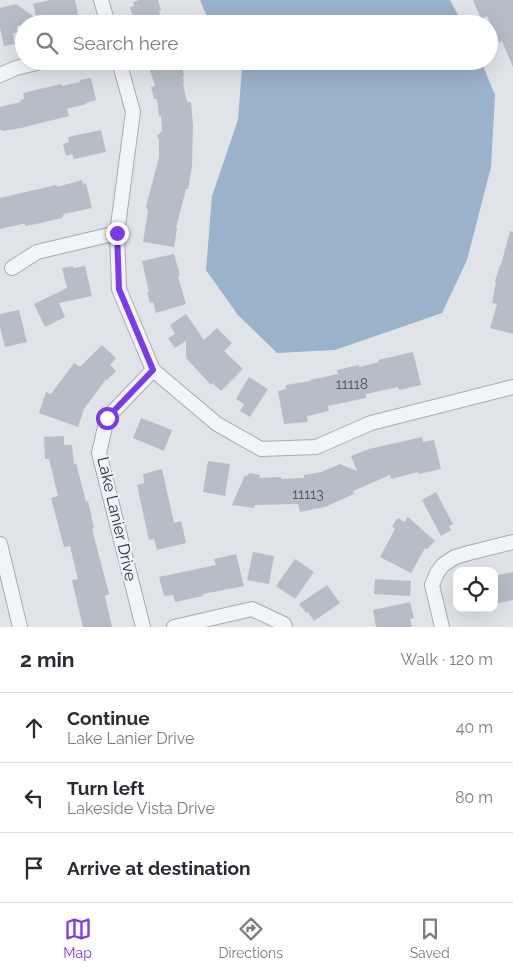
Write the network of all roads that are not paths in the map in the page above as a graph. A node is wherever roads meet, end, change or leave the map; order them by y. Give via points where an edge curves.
1 (101, 0) edge
2 (105, 15) edge
3 (15, 68) edge
4 (121, 70) edge
5 (0, 75) edge
6 (117, 233) junction
7 (12, 268) dead end
8 (153, 370) junction
9 (513, 387) edge
10 (513, 542) edge
11 (0, 544) edge
12 (20, 627) edge
13 (143, 627) edge
14 (174, 627) edge
15 (285, 627) edge
16 (442, 627) edge

1 - 2 street
3 - 5 street
4 - 6 street via 133,112
6 - 7 street via 38,252
6 - 8 street via 119,289
8 - 9 street via 217,424 261,449 316,447 371,423
8 - 13 street, Lake Lanier Drive via 107,418 99,453
10 - 16 street via 455,557 443,564 432,585
11 - 12 street
14 - 15 street via 252,609

